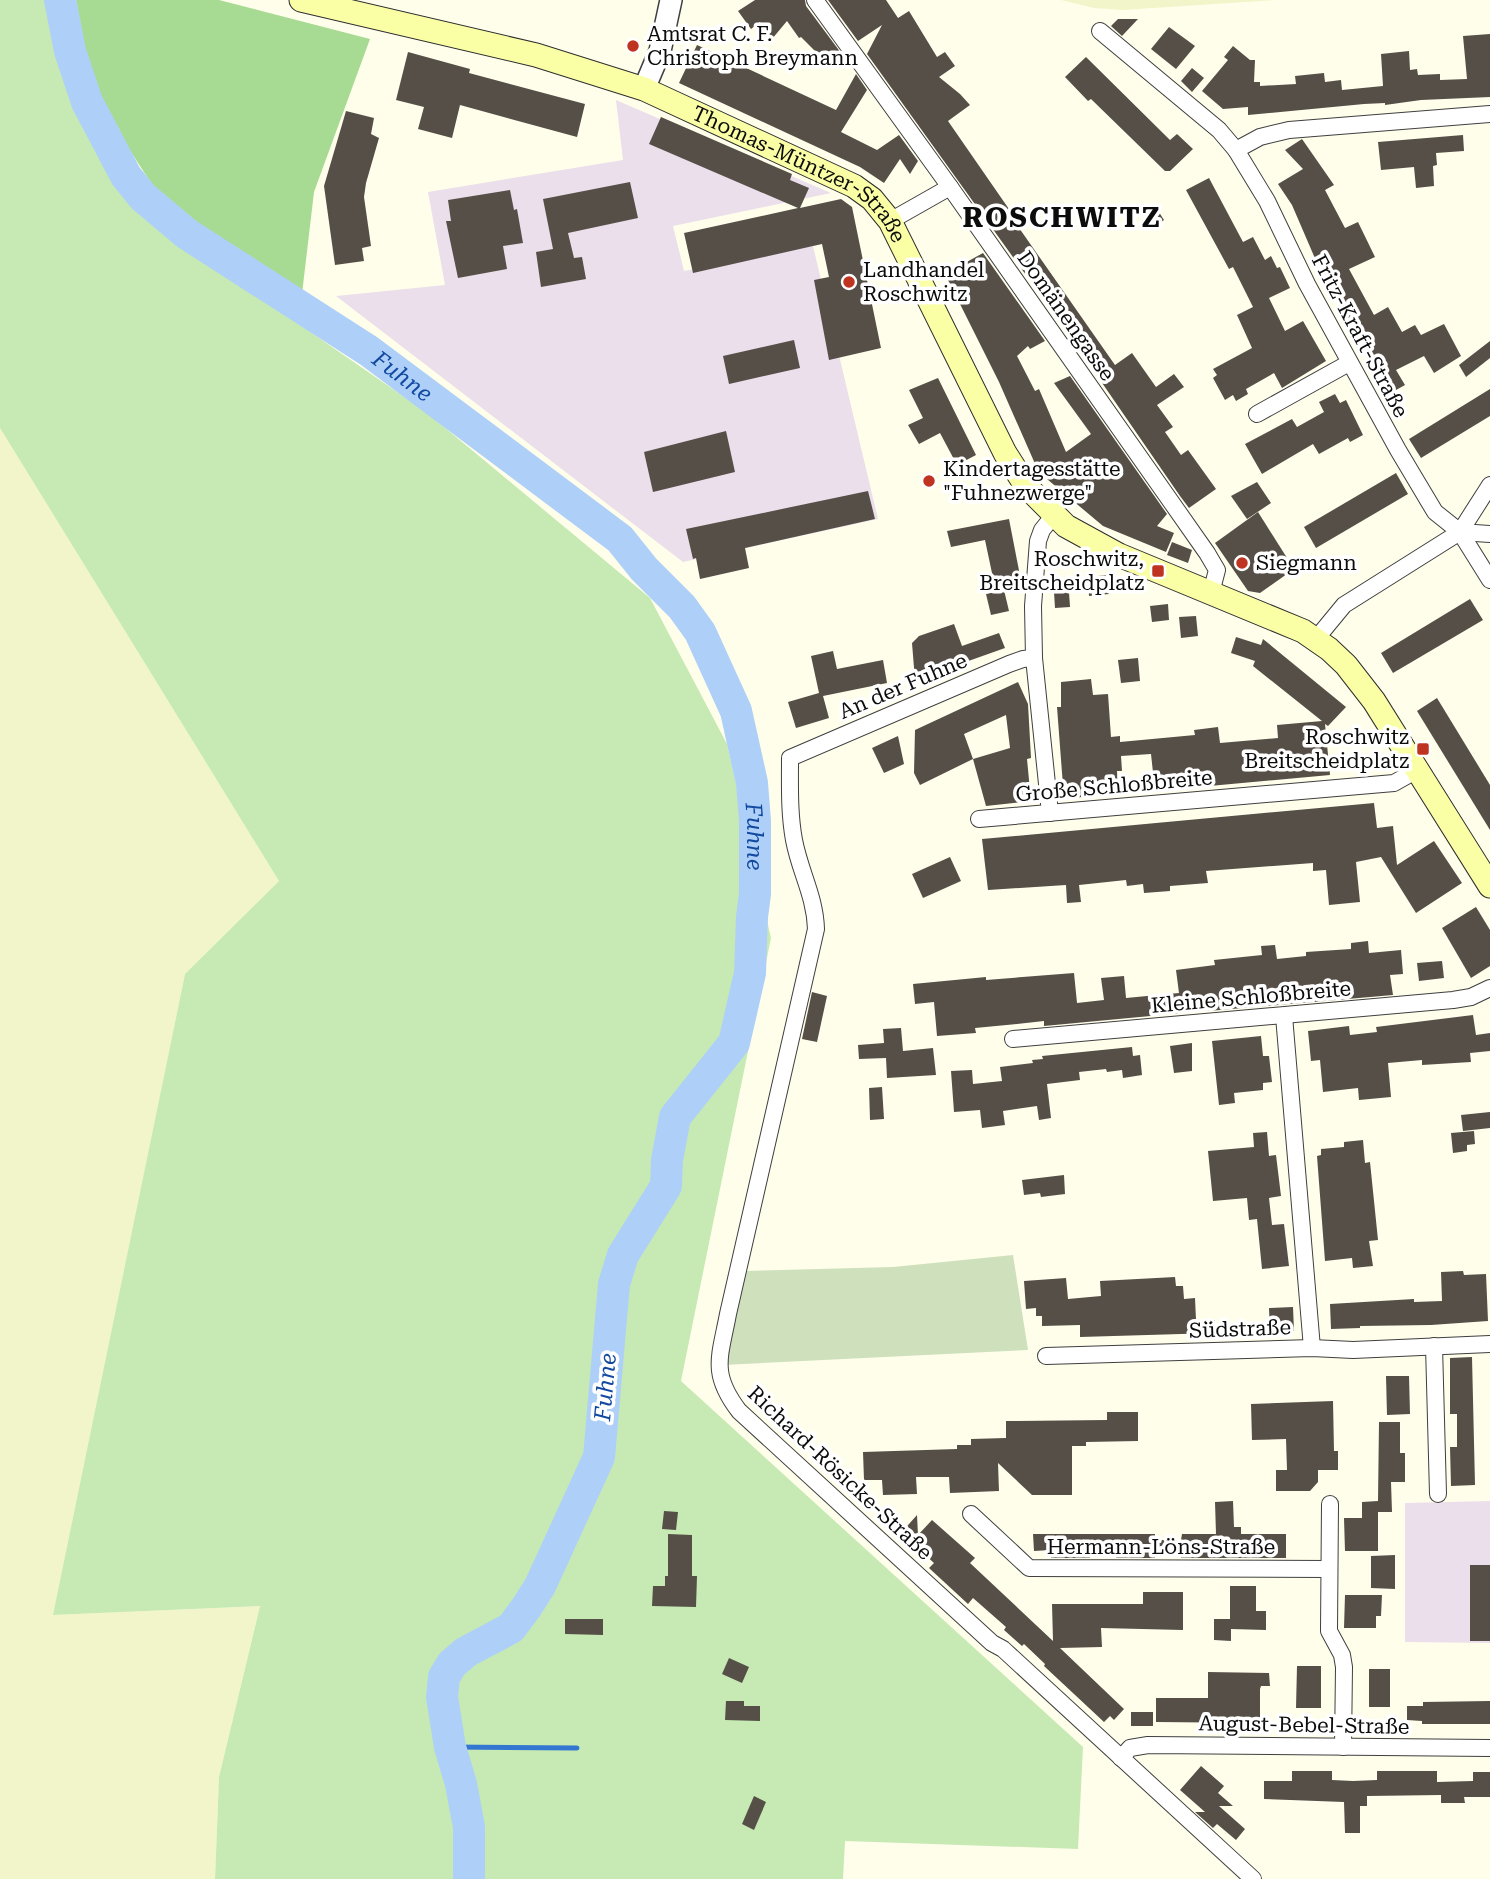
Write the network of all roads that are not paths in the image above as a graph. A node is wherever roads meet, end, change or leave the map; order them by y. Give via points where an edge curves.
1 (301, 0) edge
2 (671, 0) edge
3 (815, 0) edge
4 (1100, 31) dead end
5 (644, 89) junction
6 (1490, 114) edge
7 (1236, 149) junction
8 (950, 187) junction
9 (890, 221) junction
10 (1349, 363) junction
11 (1257, 414) dead end
12 (1490, 485) edge
13 (1054, 516) junction
14 (1460, 532) junction
15 (1490, 534) edge
16 (1490, 580) edge
17 (1211, 593) junction
18 (1316, 639) junction
19 (1034, 659) junction
20 (790, 758) joint
21 (1417, 770) junction
22 (1050, 813) junction
23 (979, 819) dead end
24 (1490, 886) edge
25 (1490, 988) edge
26 (1284, 1016) junction
27 (1013, 1039) dead end
28 (1490, 1344) edge
29 (1434, 1346) junction
30 (1312, 1348) junction
31 (1046, 1356) dead end
32 (1437, 1494) dead end
33 (1330, 1504) dead end
34 (971, 1514) dead end
35 (1329, 1569) junction
36 (1343, 1747) junction
37 (1490, 1748) edge
38 (1121, 1758) junction
39 (1253, 1879) edge

1 - 5 main road, Thomas-Müntzer-Straße via 536,55
2 - 5 street via 660,51
3 - 8 street, Domänengasse
4 - 7 street, Fritz-Kraft-Straße
5 - 9 main road, Thomas-Müntzer-Straße via 854,186
6 - 7 street via 1289,130
7 - 10 street, Fritz-Kraft-Straße
8 - 9 street
8 - 17 street, Domänengasse via 1215,566
9 - 13 main road, Thomas-Müntzer-Straße via 1005,453
10 - 11 street
10 - 14 street, Fritz-Kraft-Straße via 1435,512
12 - 14 street
13 - 17 main road, Thomas-Müntzer-Straße via 1100,547
13 - 19 street via 1042,530 1035,559
14 - 15 street
14 - 16 street, Fritz-Kraft-Straße
14 - 18 street via 1344,605
17 - 18 main road, Thomas-Müntzer-Straße
18 - 21 main road, Thomas-Müntzer-Straße via 1360,682
19 - 20 street, An der Fuhne via 1009,664
19 - 22 street
20 - 38 street, Richard-Rösicke-Straße via 793,838 812,894 816,929 723,1338 721,1385 739,1411
21 - 22 street, Große Schloßbreite via 1394,783
21 - 24 main road, Thomas-Müntzer-Straße
22 - 23 street, Große Schloßbreite
25 - 26 street, Kleine Schloßbreite via 1453,1000
26 - 27 street, Kleine Schloßbreite
26 - 30 street
28 - 29 street, Südstraße
29 - 30 street, Südstraße
29 - 32 street
30 - 31 street, Südstraße
33 - 35 street
34 - 35 street, Hermann-Löns-Straße via 1029,1568
35 - 36 street via 1329,1631 1344,1667
36 - 37 street, August-Bebel-Straße
36 - 38 street, August-Bebel-Straße via 1148,1745 1130,1748
38 - 39 street, Richard-Rösicke-Straße

